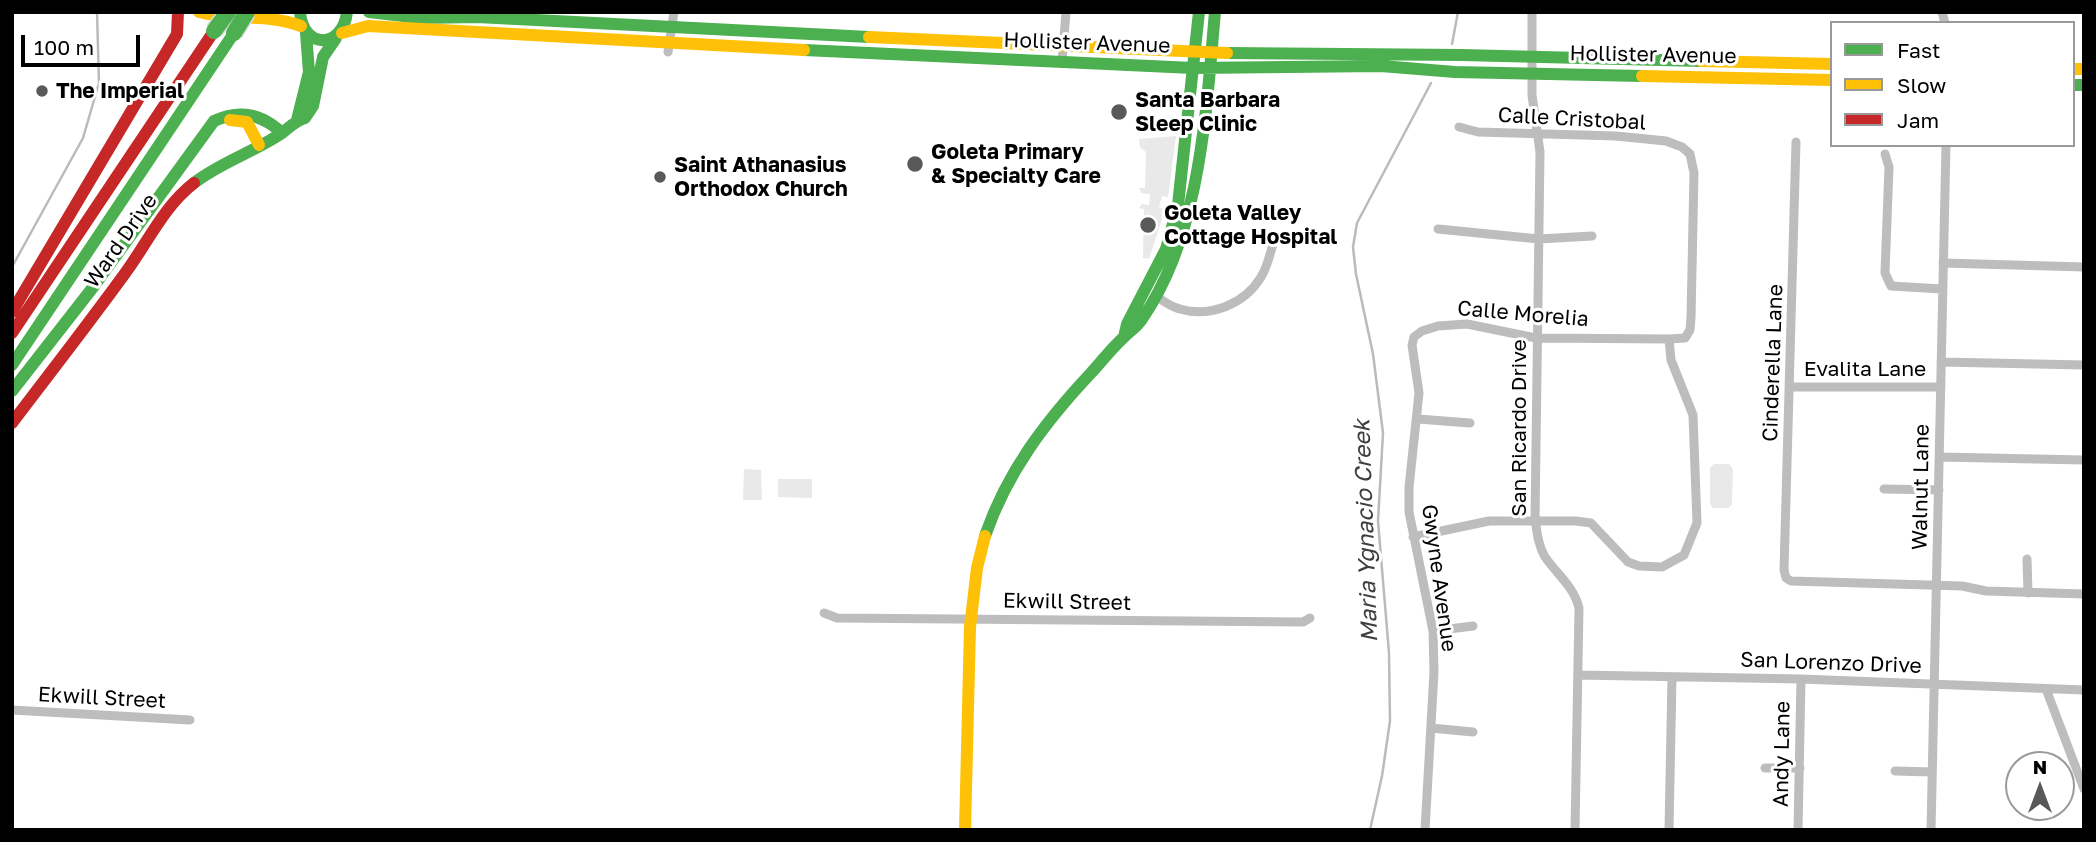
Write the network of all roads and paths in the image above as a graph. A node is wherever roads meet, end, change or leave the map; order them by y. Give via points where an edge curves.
1 (178, 12) edge
2 (199, 12) edge
3 (228, 12) edge
4 (247, 12) edge
5 (347, 12) edge
6 (369, 12) edge
7 (1066, 12) edge
8 (1199, 12) edge
9 (1214, 12) edge
10 (1532, 12) edge
11 (536, 23) edge
12 (302, 24) edge
13 (671, 33) edge
14 (339, 35) junction
15 (1062, 55) junction
16 (1532, 57) junction
17 (1202, 61) junction
18 (1830, 64) edge
19 (1532, 74) junction
20 (1830, 80) edge
21 (297, 120) junction
22 (211, 127) junction
23 (1459, 127) dead end
24 (282, 133) junction
25 (1537, 134) junction
26 (1689, 139) dead end
27 (1796, 142) dead end
28 (259, 145) junction
29 (1682, 147) junction
30 (1946, 147) edge
31 (1885, 154) dead end
32 (1438, 229) dead end
33 (1592, 236) dead end
34 (1539, 239) junction
35 (1274, 241) dead end
36 (1944, 263) junction
37 (2084, 267) edge
38 (1942, 289) junction
39 (1156, 296) junction
40 (12, 312) edge
41 (12, 333) edge
42 (1417, 334) joint
43 (1124, 337) junction
44 (1536, 338) junction
45 (1669, 339) junction
46 (1941, 362) junction
47 (12, 365) edge
48 (2084, 365) edge
49 (1790, 387) junction
50 (1941, 387) junction
51 (12, 391) edge
52 (1418, 419) junction
53 (12, 424) edge
54 (1471, 424) dead end
55 (1940, 457) junction
56 (2084, 460) edge
57 (1884, 489) dead end
58 (1939, 489) junction
59 (1535, 519) junction
60 (1413, 537) junction
61 (2027, 559) dead end
62 (1937, 585) junction
63 (2028, 593) junction
64 (2084, 594) edge
65 (824, 613) dead end
66 (1310, 618) dead end
67 (970, 619) junction
68 (1472, 626) dead end
69 (1433, 631) junction
70 (1578, 675) junction
71 (1672, 677) junction
72 (1801, 679) junction
73 (1934, 684) junction
74 (2046, 689) junction
75 (2084, 690) edge
76 (12, 710) edge
77 (190, 720) dead end
78 (1431, 728) junction
79 (1473, 732) dead end
80 (1765, 768) dead end
81 (1800, 768) junction
82 (1895, 771) dead end
83 (1932, 772) junction
84 (2084, 789) edge
85 (965, 830) edge
86 (1425, 830) edge
87 (1575, 830) edge
88 (1669, 830) edge
89 (1798, 830) edge
90 (1931, 830) edge

1 - 40 main road via 177,34
2 - 12 main road
3 - 41 main road, bridge
4 - 47 main road, bridge
5 - 14 main road, Ward Drive
6 - 11 main road, Hollister Avenue
7 - 15 street
8 - 17 main road
9 - 17 main road
10 - 16 street, San Ricardo Drive
11 - 13 main road, Hollister Avenue
11 - 14 main road, Hollister Avenue via 368,26
12 - 14 main road via 321,41
12 - 21 main road via 309,72
13 - 15 main road, Hollister Avenue
14 - 21 main road, Ward Drive via 323,57 313,106 305,118
15 - 17 main road, Hollister Avenue
16 - 17 main road, Hollister Avenue
16 - 18 main road, Hollister Avenue
16 - 19 street, San Ricardo Drive
17 - 19 main road, Hollister Avenue
17 - 39 main road via 1193,188 1174,255
17 - 43 main road via 1174,224
19 - 20 main road, Hollister Avenue
19 - 25 street, San Ricardo Drive
21 - 24 main road, Ward Drive
22 - 24 main road via 221,117 243,113 264,119
22 - 28 main road via 233,119 247,122
22 - 51 main road
23 - 25 street, Calle Cristobal
24 - 28 main road, Ward Drive
25 - 29 street, Calle Cristobal via 1616,136
25 - 34 street, San Ricardo Drive
26 - 29 street
27 - 49 street, Cinderella Lane
28 - 53 main road, Ward Drive via 214,168 181,193
29 - 45 street via 1690,154 1694,173 1691,318 1685,338
30 - 36 street, Walnut Lane
31 - 38 street via 1889,167 1885,273 1891,286
32 - 34 street
33 - 34 street
34 - 44 street, San Ricardo Drive
35 - 39 street via 1261,277 1248,295 1228,306 1190,311
36 - 37 street
36 - 38 street, Walnut Lane
38 - 46 street, Walnut Lane
39 - 43 main road via 1135,330
42 - 44 street, Calle Morelia via 1438,326 1467,324
42 - 52 street, Gwyne Avenue via 1412,345
43 - 67 main road via 1040,431 1009,478 981,546
44 - 45 street, Calle Morelia
44 - 59 street, San Ricardo Drive
45 - 59 street via 1671,360 1693,415 1696,523 1684,555 1662,567 1639,566 1628,562 1591,523
46 - 48 street
46 - 50 street, Walnut Lane
49 - 50 street, Evalita Lane
49 - 62 street, Cinderella Lane via 1786,578
50 - 55 street, Walnut Lane
52 - 54 street
52 - 60 street, Gwyne Avenue via 1409,487
55 - 56 street
55 - 58 street, Walnut Lane
57 - 58 street
58 - 62 street, Walnut Lane
59 - 60 street via 1489,521
59 - 70 street, San Ricardo Drive via 1544,555 1576,597
60 - 69 street, Gwyne Avenue
61 - 63 street
62 - 63 street
62 - 73 street, Walnut Lane
63 - 64 street
65 - 67 street, Ekwill Street via 837,618
66 - 67 street, Ekwill Street via 1303,622
67 - 85 main road
68 - 69 street
69 - 78 street, Gwyne Avenue
70 - 71 street, San Lorenzo Drive
70 - 87 street, San Ricardo Drive
71 - 72 street, San Lorenzo Drive
71 - 88 street
72 - 73 street, San Lorenzo Drive
72 - 81 street, Andy Lane
73 - 74 street, San Lorenzo Drive
73 - 83 street, Walnut Lane
74 - 75 street, San Lorenzo Drive
74 - 84 street
76 - 77 street, Ekwill Street
78 - 79 street
78 - 86 street, Gwyne Avenue
80 - 81 street
81 - 89 street, Andy Lane
82 - 83 street
83 - 90 street, Walnut Lane

